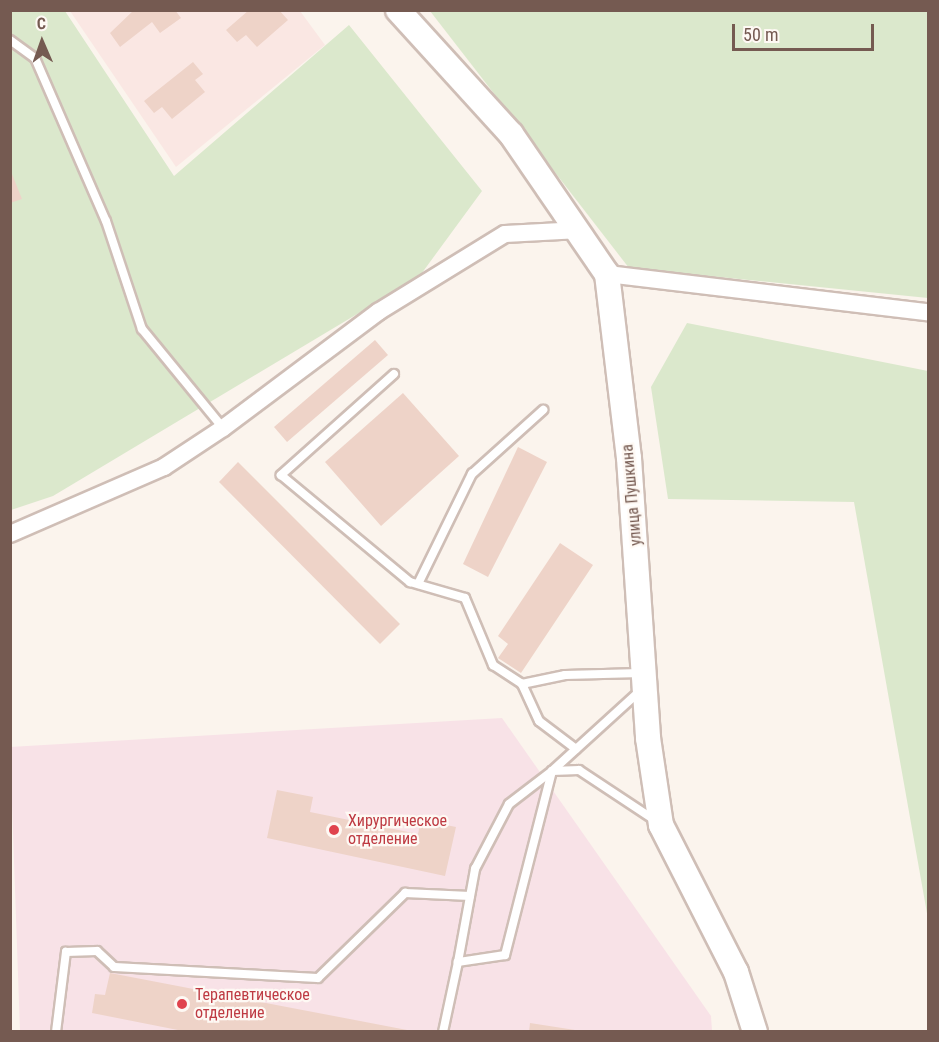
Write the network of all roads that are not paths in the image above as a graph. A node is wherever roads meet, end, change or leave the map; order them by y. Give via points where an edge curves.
1 (398, 10) edge
2 (10, 40) edge
3 (580, 230) junction
4 (607, 274) junction
5 (928, 312) edge
6 (394, 374) dead end
7 (543, 410) dead end
8 (223, 428) junction
9 (10, 534) edge
10 (418, 584) junction
11 (646, 679) junction
12 (522, 684) junction
13 (576, 749) junction
14 (552, 771) junction
15 (661, 825) junction
16 (470, 896) junction
17 (458, 962) junction
18 (56, 1032) edge
19 (443, 1032) edge
20 (755, 1032) edge

1 - 3 street, улица Пушкина via 511,134
2 - 8 lane via 35,58 106,221 142,329
3 - 4 street, улица Пушкина
3 - 8 street via 505,234 378,312
4 - 5 street
4 - 11 street, улица Пушкина via 629,458
6 - 10 lane via 281,475 410,582
7 - 10 lane via 472,474
8 - 9 street via 164,467
10 - 12 lane via 465,598 493,665
11 - 12 lane via 566,675
11 - 13 lane
11 - 15 street, улица Пушкина via 648,738
12 - 13 lane via 539,721
13 - 14 lane
14 - 15 lane via 579,770
14 - 16 lane via 509,804 475,869
14 - 17 lane via 505,955
15 - 20 street, улица Пушкина via 736,972
16 - 17 lane
16 - 18 lane via 405,893 318,978 114,967 97,951 66,952
17 - 19 lane

